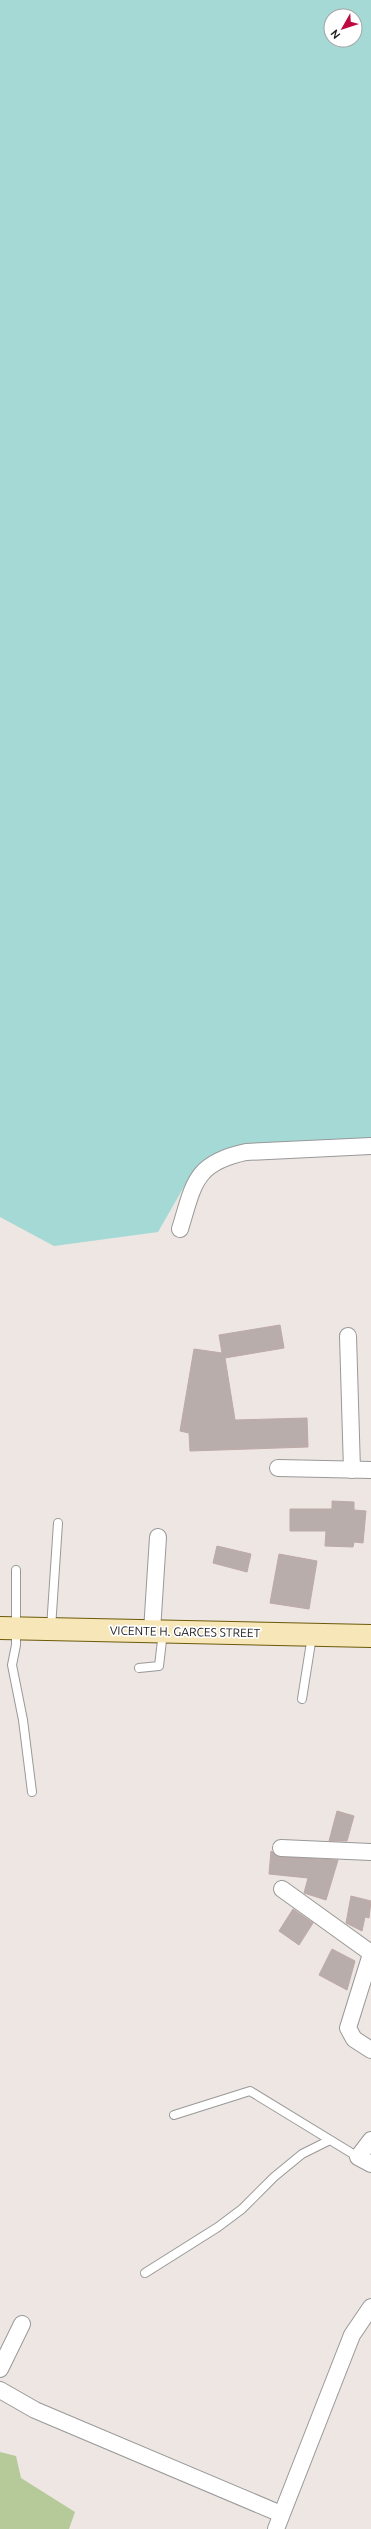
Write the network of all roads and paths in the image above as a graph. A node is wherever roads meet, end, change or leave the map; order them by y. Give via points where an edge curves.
1 (371, 1146) edge
2 (180, 1229) dead end
3 (348, 1336) dead end
4 (278, 1468) dead end
5 (352, 1470) junction
6 (371, 1470) edge
7 (58, 1523) dead end
8 (158, 1537) dead end
9 (16, 1570) dead end
10 (8, 1628) edge
11 (51, 1629) junction
12 (157, 1632) junction
13 (312, 1634) junction
14 (371, 1636) edge
15 (139, 1668) dead end
16 (302, 1699) dead end
17 (32, 1792) dead end
18 (281, 1848) dead end
19 (371, 1852) edge
20 (282, 1889) dead end
21 (371, 1954) edge
22 (371, 2050) edge
23 (174, 2115) dead end
24 (328, 2140) junction
25 (371, 2140) edge
26 (365, 2160) edge
27 (145, 2273) dead end
28 (371, 2307) edge
29 (22, 2324) dead end
30 (0, 2369) edge
31 (0, 2390) edge
32 (278, 2522) edge

1 - 2 street via 246,1152 226,1156 206,1167 196,1180
3 - 5 street
4 - 5 street
5 - 6 street
7 - 11 lane
8 - 12 street
9 - 10 lane
10 - 11 street, VICENTE H. GARCES STREET
10 - 17 lane via 16,1645 12,1665 23,1720
11 - 12 street, VICENTE H. GARCES STREET
12 - 13 street, VICENTE H. GARCES STREET
12 - 15 lane via 159,1666
13 - 14 street, VICENTE H. GARCES STREET
13 - 16 lane
18 - 19 street
20 - 21 street
21 - 22 street via 348,2028 354,2039
23 - 24 lane via 250,2091
24 - 26 lane
24 - 27 lane via 302,2154 242,2209 218,2227
25 - 26 street
28 - 32 street via 352,2335
29 - 30 street
31 - 32 street via 35,2410

